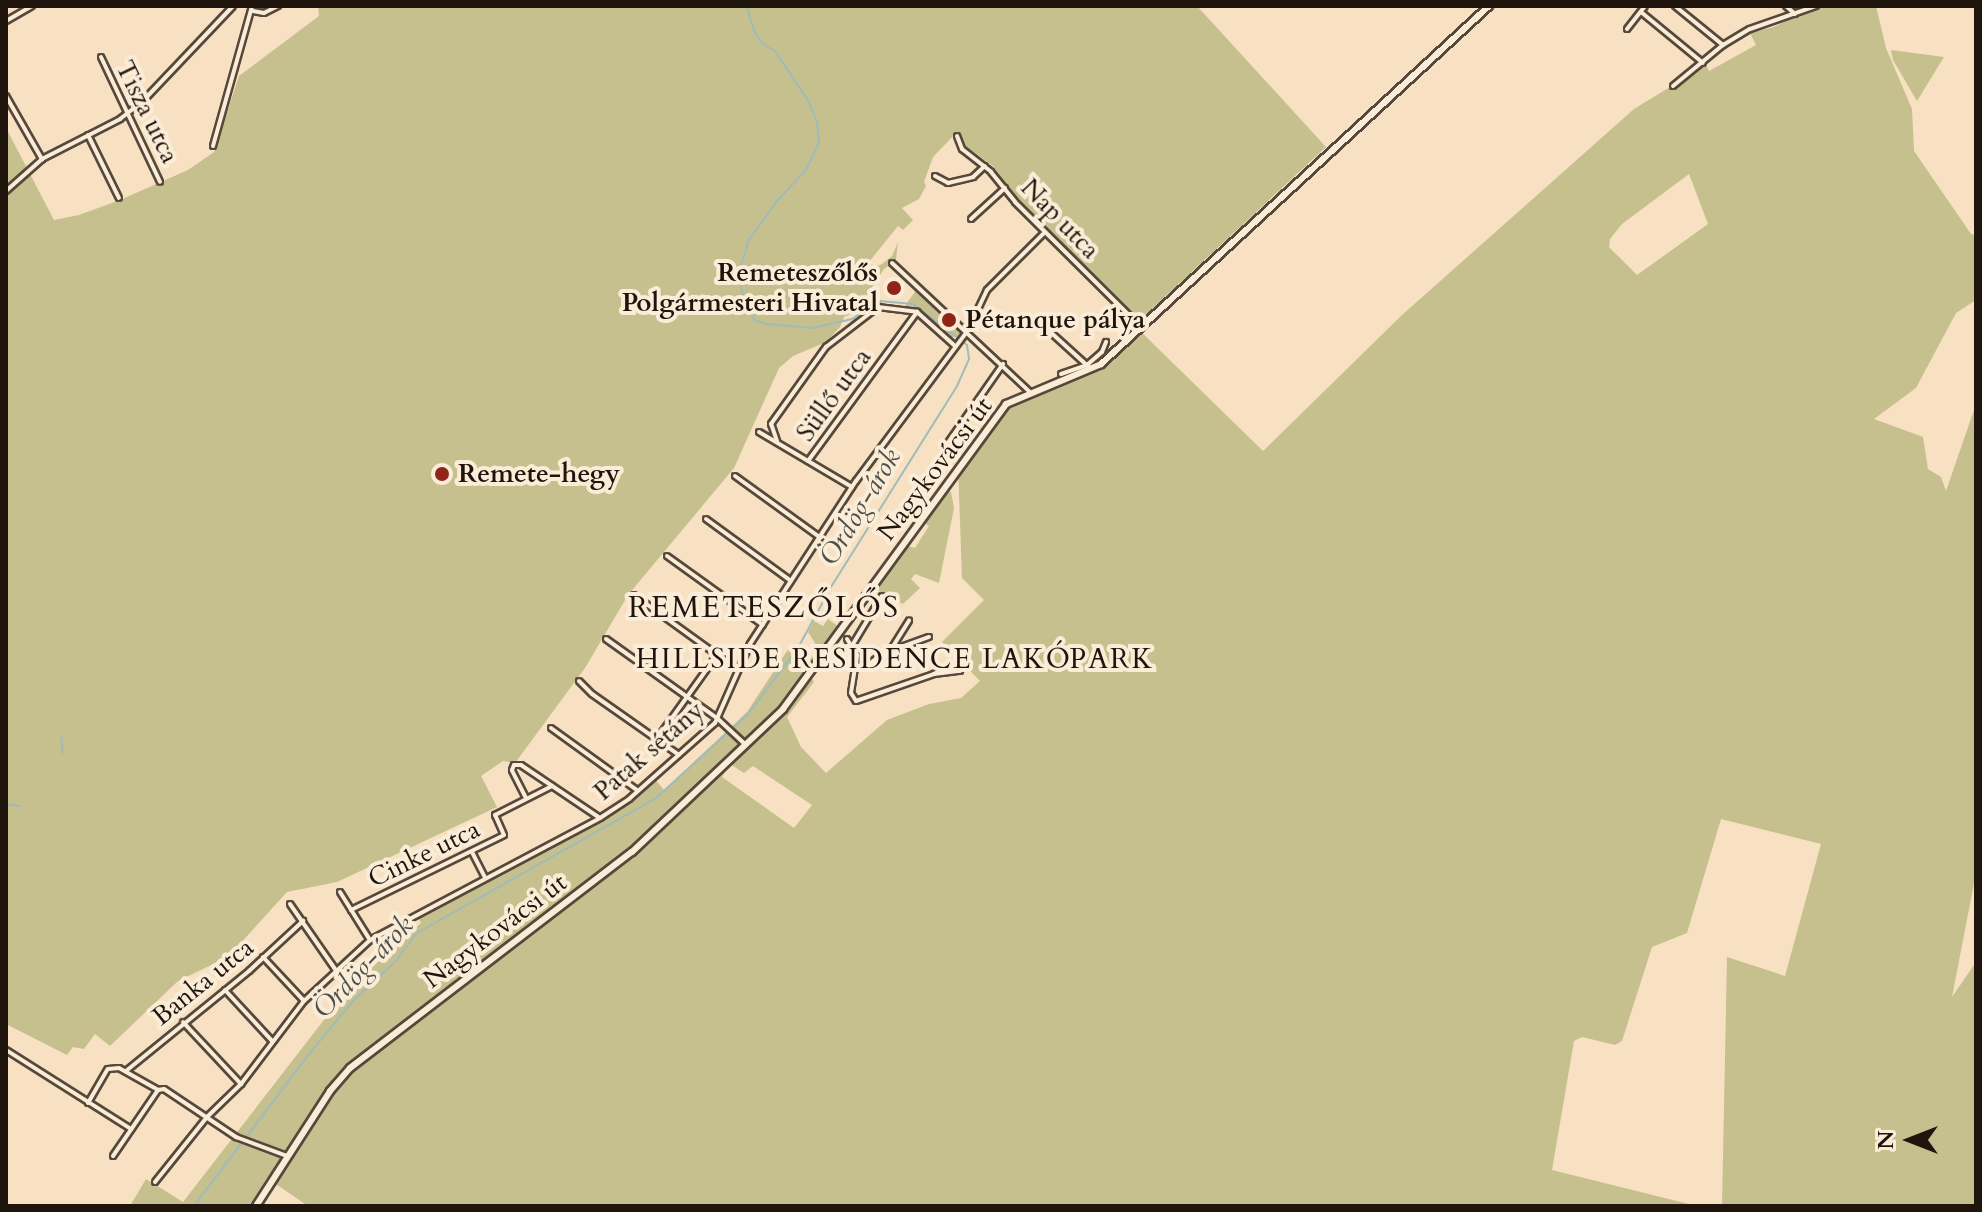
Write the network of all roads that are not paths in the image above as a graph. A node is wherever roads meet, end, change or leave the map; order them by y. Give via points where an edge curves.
1 (32, 6) edge
2 (233, 6) edge
3 (278, 6) edge
4 (1489, 6) edge
5 (1645, 6) edge
6 (1675, 6) edge
7 (1786, 6) edge
8 (1816, 6) edge
9 (252, 9) edge
10 (1641, 12) junction
11 (1795, 14) junction
12 (6, 21) edge
13 (1627, 29) dead end
14 (1723, 45) junction
15 (101, 57) dead end
16 (1703, 63) junction
17 (1673, 86) dead end
18 (6, 96) edge
19 (128, 114) junction
20 (88, 135) junction
21 (957, 136) dead end
22 (213, 146) dead end
23 (42, 159) junction
24 (985, 166) junction
25 (935, 176) dead end
26 (160, 182) dead end
27 (1005, 188) junction
28 (6, 191) edge
29 (119, 198) dead end
30 (971, 219) dead end
31 (1045, 232) junction
32 (892, 263) dead end
33 (917, 312) junction
34 (1141, 327) junction
35 (1047, 329) dead end
36 (966, 333) junction
37 (1106, 342) dead end
38 (955, 346) junction
39 (1003, 364) junction
40 (1089, 368) junction
41 (1061, 374) dead end
42 (1030, 392) junction
43 (759, 432) dead end
44 (777, 441) junction
45 (943, 450) dead end
46 (808, 461) junction
47 (735, 476) dead end
48 (852, 487) junction
49 (706, 519) dead end
50 (821, 538) junction
51 (667, 556) dead end
52 (792, 581) junction
53 (634, 595) dead end
54 (882, 596) dead end
55 (909, 621) dead end
56 (763, 625) junction
57 (929, 637) dead end
58 (606, 639) dead end
59 (847, 639) dead end
60 (853, 644) junction
61 (890, 651) junction
62 (717, 655) junction
63 (857, 666) junction
64 (738, 670) junction
65 (934, 674) junction
66 (579, 681) dead end
67 (689, 698) junction
68 (718, 719) junction
69 (551, 728) dead end
70 (657, 739) junction
71 (745, 744) junction
72 (679, 755) junction
73 (552, 786) junction
74 (638, 791) junction
75 (526, 798) junction
76 (600, 818) junction
77 (472, 852) junction
78 (485, 878) junction
79 (340, 892) dead end
80 (290, 904) dead end
81 (351, 910) junction
82 (303, 921) junction
83 (370, 940) junction
84 (263, 957) junction
85 (337, 972) junction
86 (225, 990) junction
87 (304, 1001) junction
88 (183, 1022) junction
89 (272, 1042) junction
90 (6, 1050) edge
91 (126, 1071) junction
92 (241, 1084) junction
93 (158, 1090) junction
94 (88, 1103) junction
95 (207, 1117) junction
96 (131, 1129) junction
97 (113, 1156) dead end
98 (287, 1156) junction
99 (155, 1182) dead end
100 (256, 1206) edge

1 - 12 street
2 - 19 street
3 - 9 street via 264,13
4 - 34 street, Nagykovácsi út
5 - 10 street
6 - 14 street
7 - 11 street
8 - 11 street
9 - 22 street
10 - 13 street
10 - 16 street
11 - 14 street via 1750,29
14 - 16 street
15 - 19 street, Tisza utca
16 - 17 street
18 - 23 street
19 - 20 street
19 - 26 street, Tisza utca
20 - 23 street
20 - 29 street
21 - 24 street, Nap utca via 960,147
23 - 28 street
24 - 25 street via 973,177 948,183
24 - 27 street, Nap utca
27 - 30 street
27 - 31 street, Nap utca
31 - 34 street, Nap utca
31 - 36 street, Patak sétány via 987,290
32 - 36 street
33 - 38 street
33 - 44 street via 875,309 826,347 771,424
33 - 46 street, Süllő utca
34 - 40 street, Nagykovácsi út
35 - 40 street
36 - 38 street, Patak sétány
36 - 39 street
37 - 40 street
38 - 48 street, Patak sétány
39 - 42 street
39 - 45 street
40 - 41 street
40 - 42 street, Nagykovácsi út
42 - 71 street, Nagykovácsi út via 1001,410 809,677
43 - 44 street
44 - 46 street
46 - 48 street
47 - 50 street
48 - 50 street, Patak sétány
49 - 52 street
50 - 52 street, Patak sétány
51 - 56 street
52 - 56 street, Patak sétány
53 - 62 street
54 - 60 street
55 - 61 street
56 - 64 street, Patak sétány
57 - 61 street
58 - 67 street
59 - 60 street
60 - 63 street
61 - 63 street
62 - 64 street
62 - 67 street
63 - 65 street via 851,693 856,701
64 - 68 street, Patak sétány
65 - 65 street via 960,671 961,668 956,664
66 - 70 street
67 - 68 street
67 - 70 street
68 - 71 street
68 - 72 street, Patak sétány
69 - 74 street
70 - 72 street
71 - 98 street, Nagykovácsi út via 632,852 350,1068
72 - 74 street, Patak sétány
73 - 75 street, Cinke utca
73 - 75 street via 521,765 512,768
73 - 76 street
74 - 76 street, Patak sétány
75 - 77 street, Cinke utca via 495,815 504,835
76 - 78 street, Patak sétány
77 - 78 street
77 - 81 street, Cinke utca
78 - 83 street, Patak sétány
79 - 81 street
80 - 82 street
81 - 83 street
82 - 84 street, Banka utca
82 - 85 street
83 - 85 street, Patak sétány
84 - 86 street, Banka utca
84 - 87 street
85 - 87 street, Patak sétány
86 - 88 street, Banka utca
86 - 89 street
87 - 89 street, Patak sétány
88 - 91 street, Banka utca
88 - 92 street
89 - 92 street, Patak sétány
90 - 94 street
91 - 93 street
91 - 94 street, Banka utca via 108,1069
92 - 95 street, Patak sétány
93 - 95 street
93 - 96 street
94 - 96 street
95 - 98 street via 236,1137
95 - 99 street, Patak sétány
96 - 97 street
98 - 100 street, Nagykovácsi út

